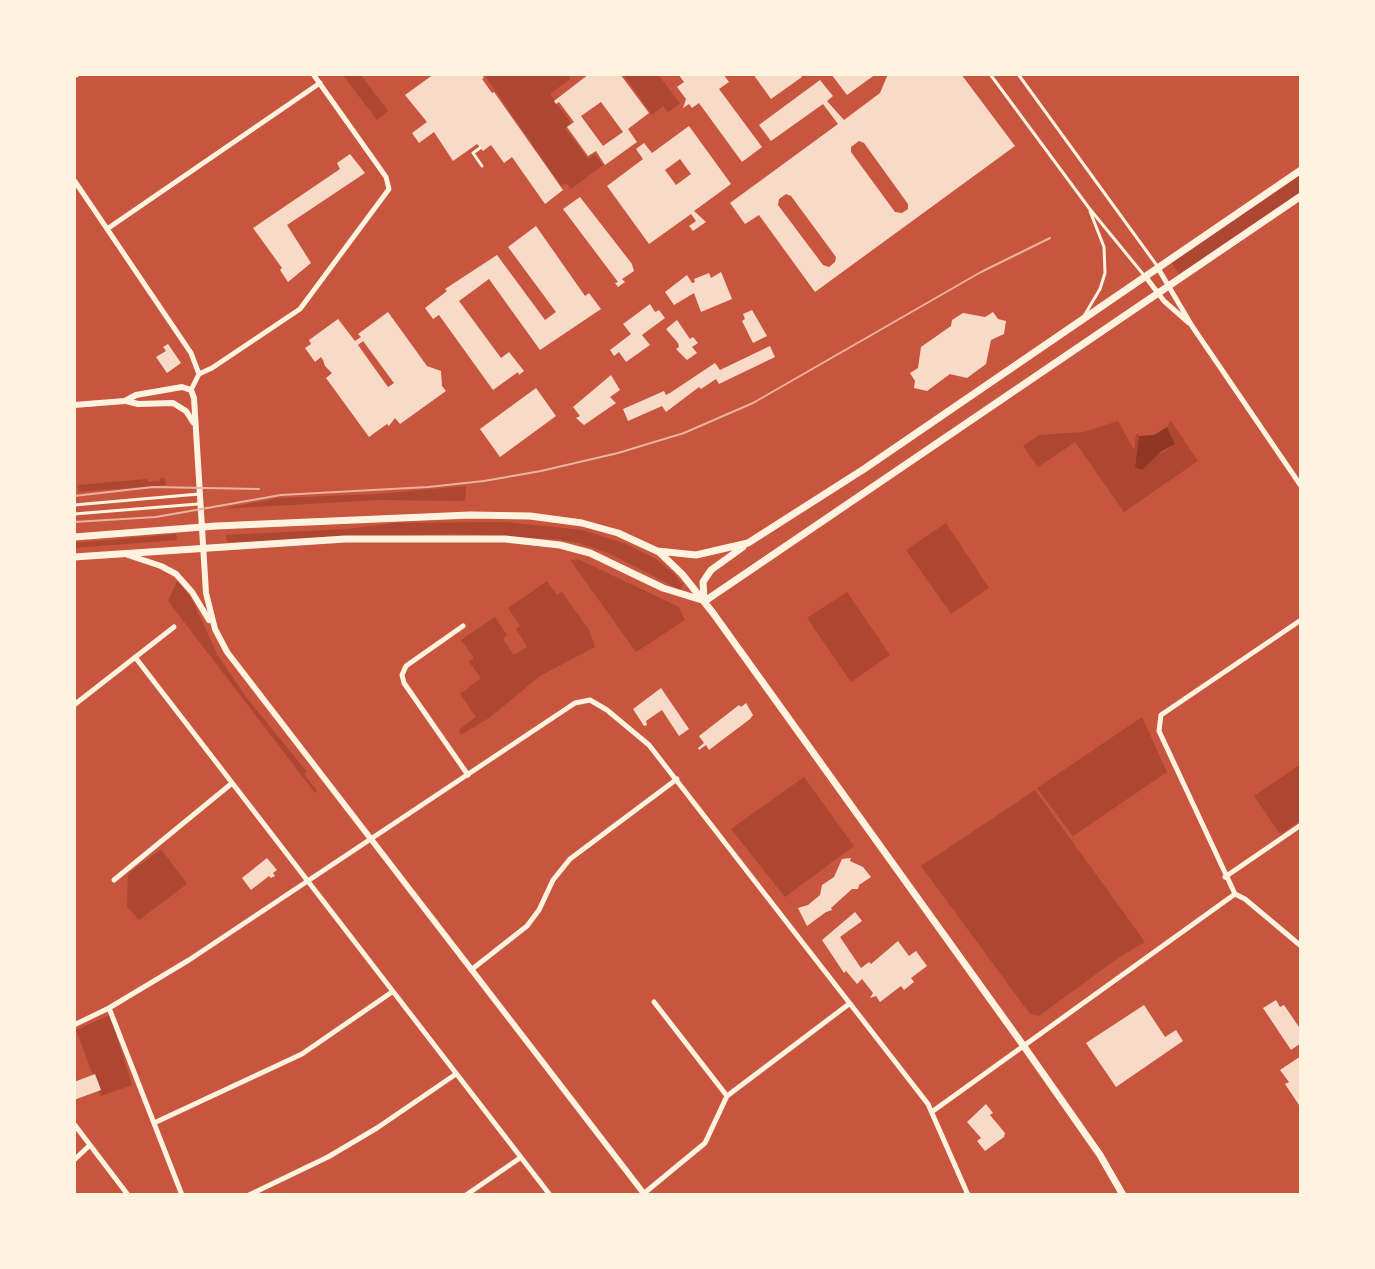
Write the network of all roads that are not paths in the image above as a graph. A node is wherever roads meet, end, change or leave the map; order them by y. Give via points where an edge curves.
1 (313, 74) edge
2 (990, 74) edge
3 (1018, 74) edge
4 (320, 83) junction
5 (480, 148) dead end
6 (482, 166) dead end
7 (1301, 170) edge
8 (74, 180) edge
9 (1301, 196) edge
10 (1089, 208) junction
11 (107, 229) junction
12 (1158, 267) junction
13 (1145, 276) junction
14 (1169, 286) junction
15 (1157, 294) junction
16 (1081, 319) junction
17 (1192, 326) junction
18 (199, 374) junction
19 (191, 390) junction
20 (125, 401) junction
21 (74, 405) edge
22 (195, 425) junction
23 (917, 432) junction
24 (929, 449) junction
25 (1301, 486) edge
26 (199, 494) junction
27 (199, 504) junction
28 (74, 505) edge
29 (74, 514) edge
30 (201, 527) junction
31 (74, 537) edge
32 (748, 543) junction
33 (203, 547) junction
34 (657, 551) junction
35 (124, 553) junction
36 (74, 557) edge
37 (705, 601) junction
38 (1301, 620) edge
39 (463, 626) dead end
40 (174, 627) dead end
41 (215, 629) junction
42 (135, 657) junction
43 (74, 705) edge
44 (468, 775) junction
45 (677, 779) junction
46 (231, 784) junction
47 (1301, 825) edge
48 (370, 839) junction
49 (1225, 877) junction
50 (114, 880) dead end
51 (307, 882) junction
52 (1235, 894) junction
53 (1301, 946) edge
54 (471, 970) junction
55 (392, 992) junction
56 (654, 1002) dead end
57 (849, 1004) junction
58 (109, 1008) junction
59 (74, 1025) edge
60 (1023, 1045) junction
61 (456, 1074) junction
62 (727, 1096) junction
63 (933, 1111) junction
64 (154, 1123) junction
65 (74, 1124) edge
66 (90, 1145) junction
67 (520, 1158) junction
68 (74, 1160) edge
69 (128, 1195) edge
70 (181, 1195) edge
71 (249, 1195) edge
72 (466, 1195) edge
73 (550, 1195) edge
74 (643, 1195) edge
75 (968, 1195) edge
76 (1123, 1195) edge

1 - 4 street
2 - 10 lane
3 - 12 lane
4 - 11 street
4 - 18 street via 386,177 389,189 300,309
5 - 6 lane via 473,153
7 - 12 main road
8 - 11 street
9 - 14 main road
10 - 13 lane
10 - 16 lane via 1104,247 1105,273
11 - 18 street via 191,353
12 - 13 main road
12 - 14 street
13 - 15 street
13 - 16 main road
14 - 15 main road
14 - 17 street
15 - 17 street
15 - 24 main road
16 - 23 main road
17 - 25 street
18 - 19 street
19 - 20 street via 182,387
19 - 22 street
20 - 21 street
20 - 22 street via 173,403
22 - 26 street
23 - 24 main road
23 - 32 main road
24 - 37 main road
26 - 27 street
26 - 28 lane
27 - 29 lane
27 - 30 street
30 - 31 main road
30 - 33 street
30 - 34 main road via 398,516 530,516 582,523
32 - 34 main road via 696,555
32 - 37 main road via 711,570 701,589
33 - 35 main road
33 - 37 main road via 505,539 590,553 663,588
33 - 41 street
34 - 37 main road
35 - 36 main road
35 - 41 street via 176,574
37 - 60 main road
38 - 49 street via 1161,715 1159,731
39 - 44 street via 406,666 402,675
40 - 42 street
41 - 48 street via 235,663
42 - 43 street
42 - 46 street
44 - 45 street via 582,700 607,710 649,745
44 - 48 street
45 - 54 street via 570,859 527,926
45 - 57 street
46 - 50 street
46 - 51 street
47 - 49 street
48 - 51 street
48 - 54 street
49 - 52 street
51 - 55 street
51 - 58 street
52 - 53 street
52 - 60 street
54 - 74 street
55 - 61 street
55 - 64 street via 302,1054
56 - 62 street
57 - 62 street
57 - 63 street
58 - 59 street
58 - 64 street
60 - 63 street
60 - 76 main road
61 - 67 street
61 - 71 street via 328,1157
62 - 74 street via 705,1143
63 - 75 street
64 - 70 street
65 - 66 street
66 - 68 street
66 - 69 street
67 - 72 street
67 - 73 street

